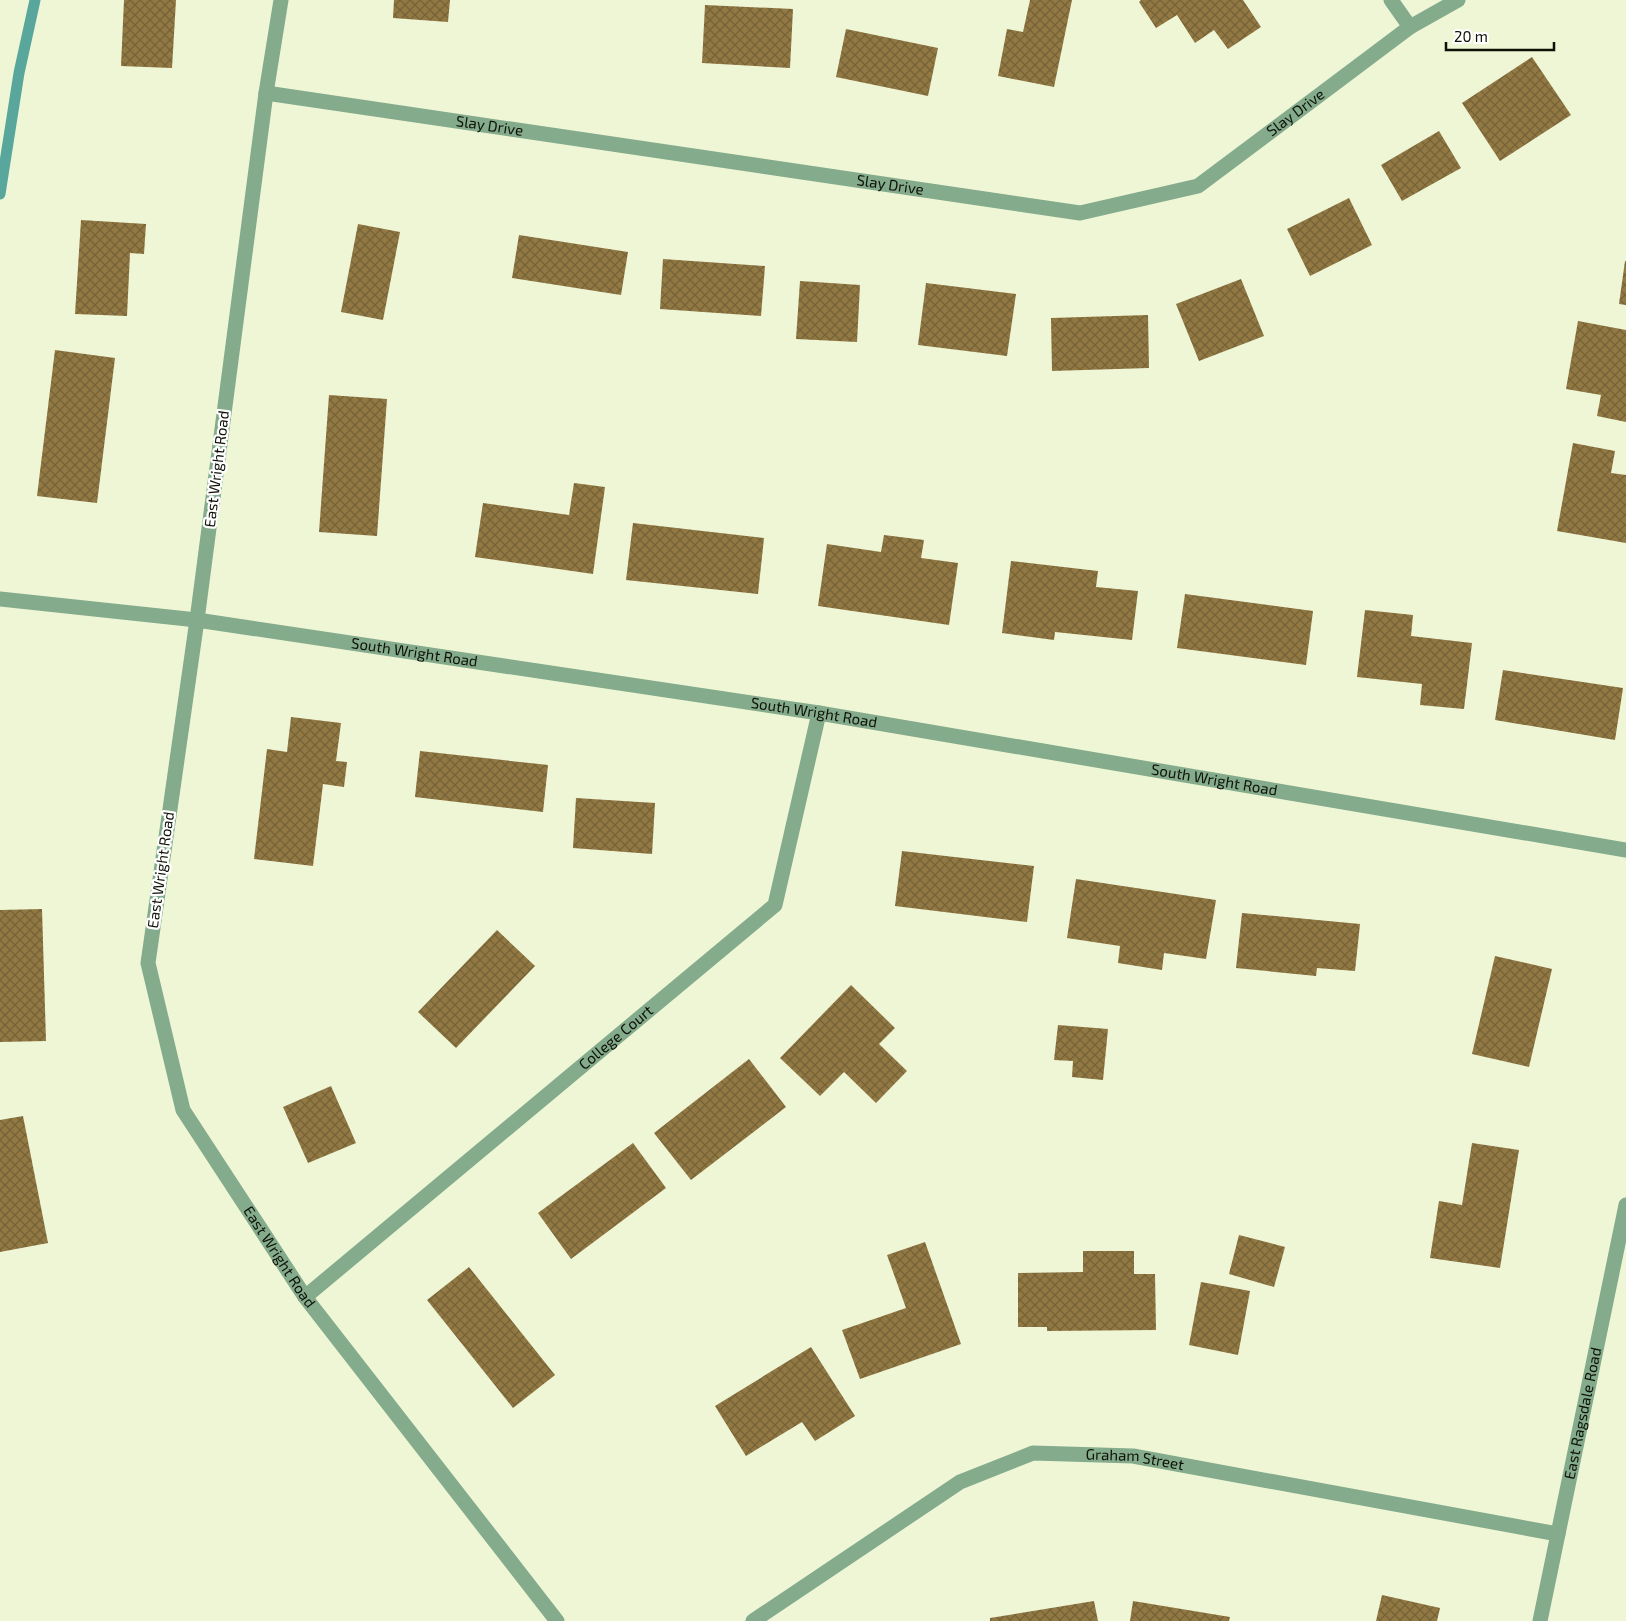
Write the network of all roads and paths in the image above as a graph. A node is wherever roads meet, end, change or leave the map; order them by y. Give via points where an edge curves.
1 (280, 0) edge
2 (1391, 0) edge
3 (1458, 0) edge
4 (1410, 27) junction
5 (266, 93) junction
6 (0, 599) edge
7 (198, 620) junction
8 (819, 713) junction
9 (1626, 850) edge
10 (1626, 1205) edge
11 (305, 1297) junction
12 (1558, 1534) junction
13 (557, 1621) edge
14 (753, 1621) edge
15 (1540, 1621) edge

1 - 5 street, East Wright Road
2 - 4 street
3 - 4 street, Slay Drive
4 - 5 street, Slay Drive via 1198,186 1080,212
5 - 7 street, East Wright Road
6 - 7 street, South Wright Road
7 - 8 street, South Wright Road
7 - 11 street, East Wright Road via 148,963 183,1110
8 - 9 street, South Wright Road
8 - 11 street, College Court via 775,905
10 - 12 street, East Ragsdale Road
11 - 13 street, East Wright Road
12 - 14 street, Graham Street via 1133,1456 1033,1452 960,1482
12 - 15 street, East Ragsdale Road

